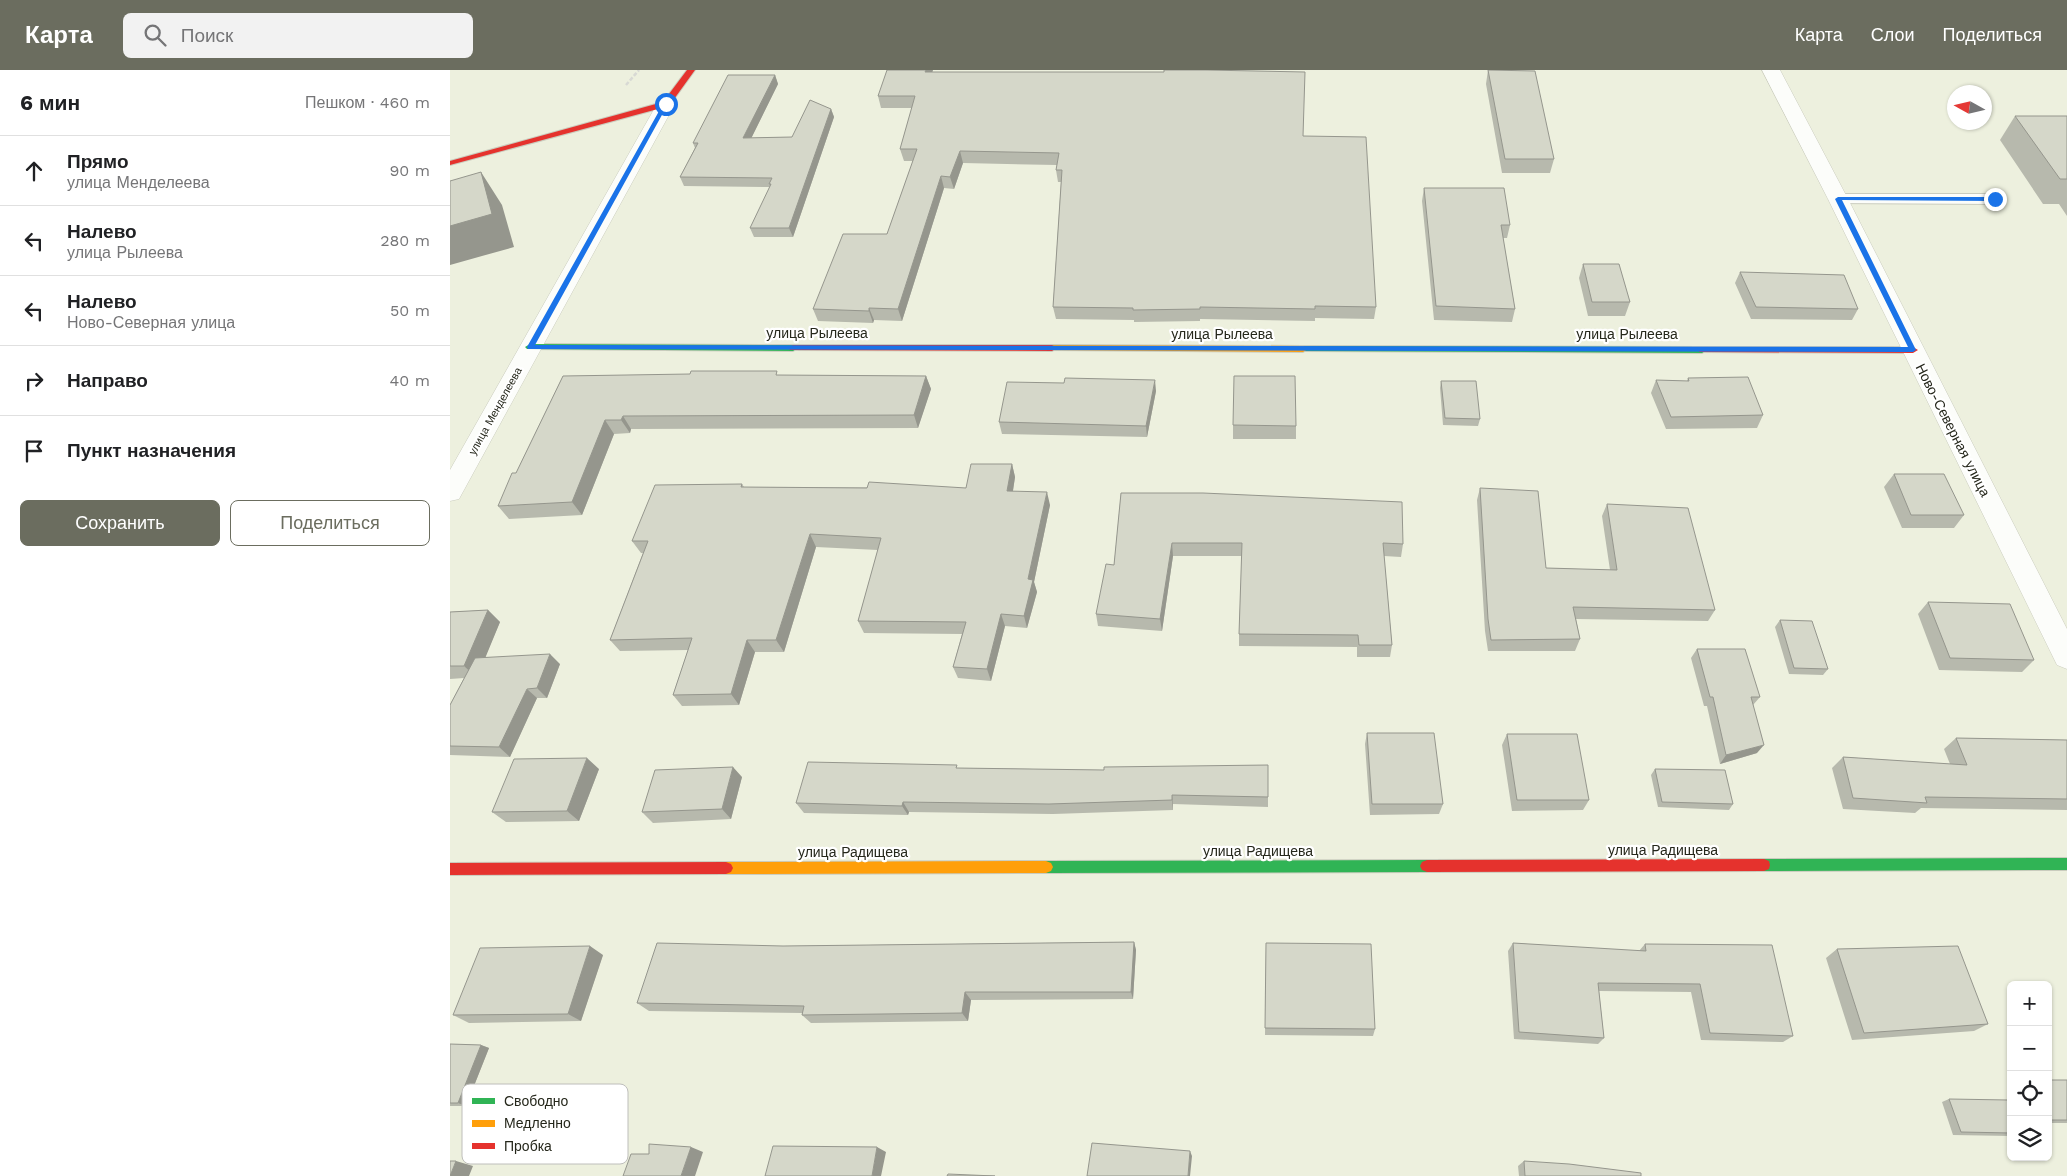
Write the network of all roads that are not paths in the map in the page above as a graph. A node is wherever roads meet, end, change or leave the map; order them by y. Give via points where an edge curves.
1 (691, 70) edge
2 (1771, 70) edge
3 (666, 104) junction
4 (450, 163) edge
5 (1838, 199) junction
6 (1995, 199) dead end
7 (530, 347) junction
8 (1913, 350) junction
9 (450, 492) edge
10 (2067, 658) edge
11 (2067, 864) edge
12 (450, 868) edge

1 - 3 street, улица Менделеева
2 - 5 street, Ново-Северная улица
3 - 4 street
3 - 7 street, улица Менделеева
5 - 6 lane
5 - 8 street, Ново-Северная улица
7 - 8 street, улица Рылеева
7 - 9 street, улица Менделеева
8 - 10 street, Ново-Северная улица
11 - 12 street, улица Радищева

